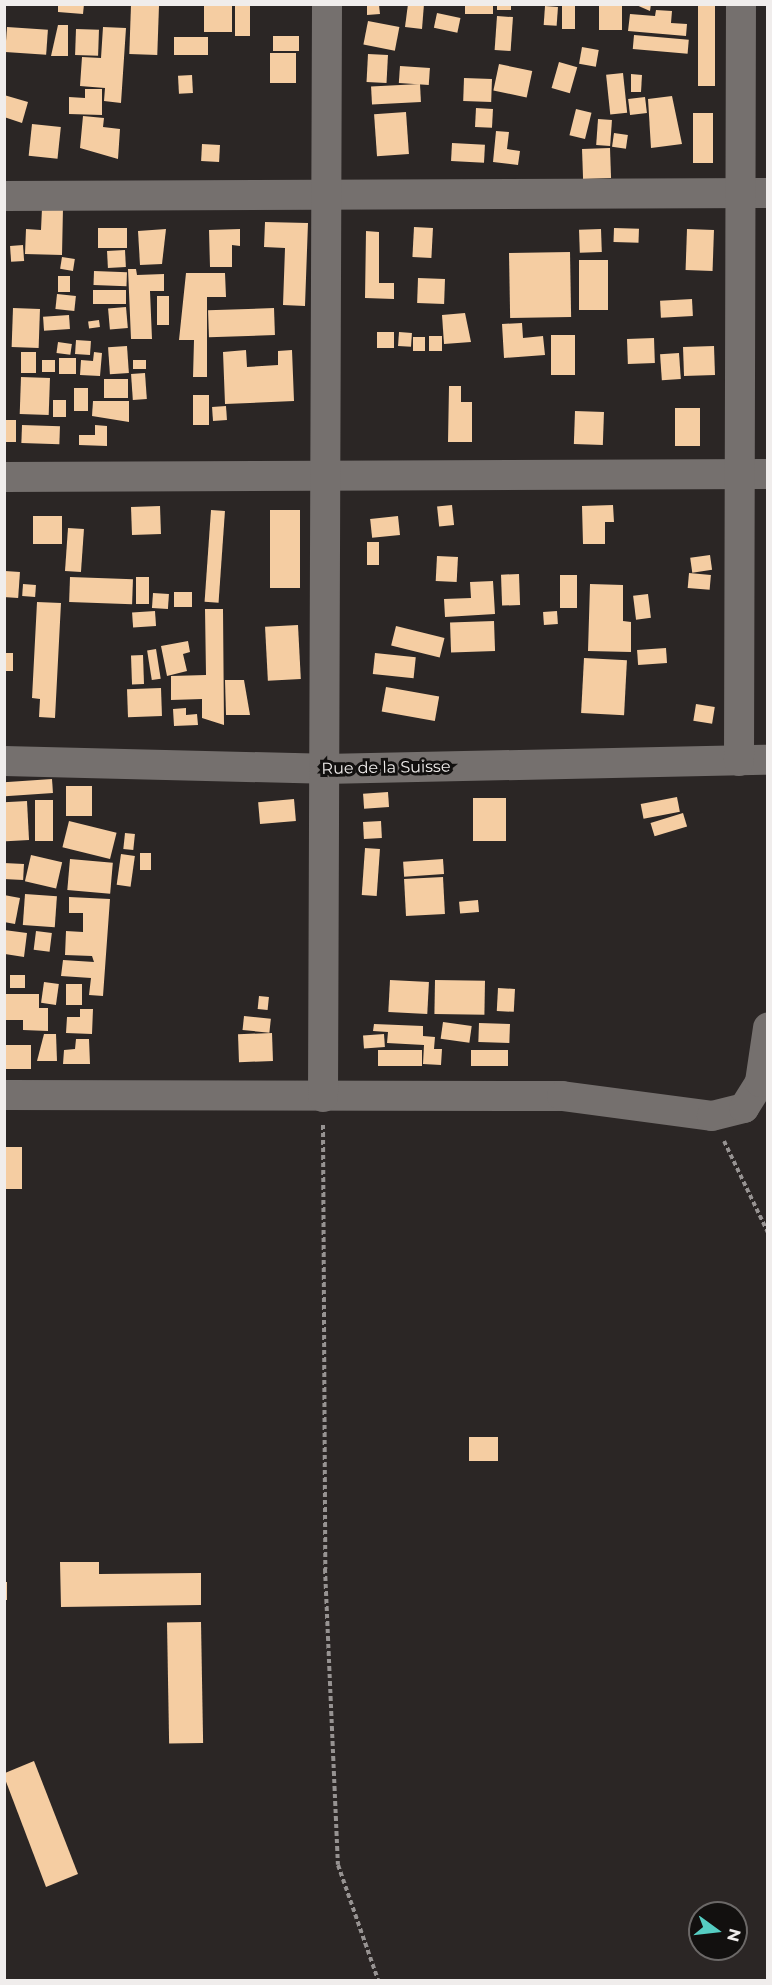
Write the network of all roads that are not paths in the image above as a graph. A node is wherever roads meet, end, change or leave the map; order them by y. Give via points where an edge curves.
1 (327, 4) edge
2 (741, 4) edge
3 (754, 194) edge
4 (326, 195) junction
5 (4, 196) edge
6 (753, 474) edge
7 (325, 476) junction
8 (4, 477) edge
9 (4, 761) edge
10 (753, 761) edge
11 (324, 769) junction
12 (768, 1028) edge
13 (4, 1095) edge
14 (323, 1097) junction

1 - 4 street
2 - 3 street
3 - 4 street
3 - 6 street
4 - 5 street
4 - 7 street
6 - 7 street
6 - 10 street
7 - 8 street
7 - 11 street
9 - 11 street, Rue de la Suisse
10 - 11 street, Rue de la Suisse
11 - 14 street
12 - 14 street via 760,1082 744,1108 712,1116 562,1096
13 - 14 street

